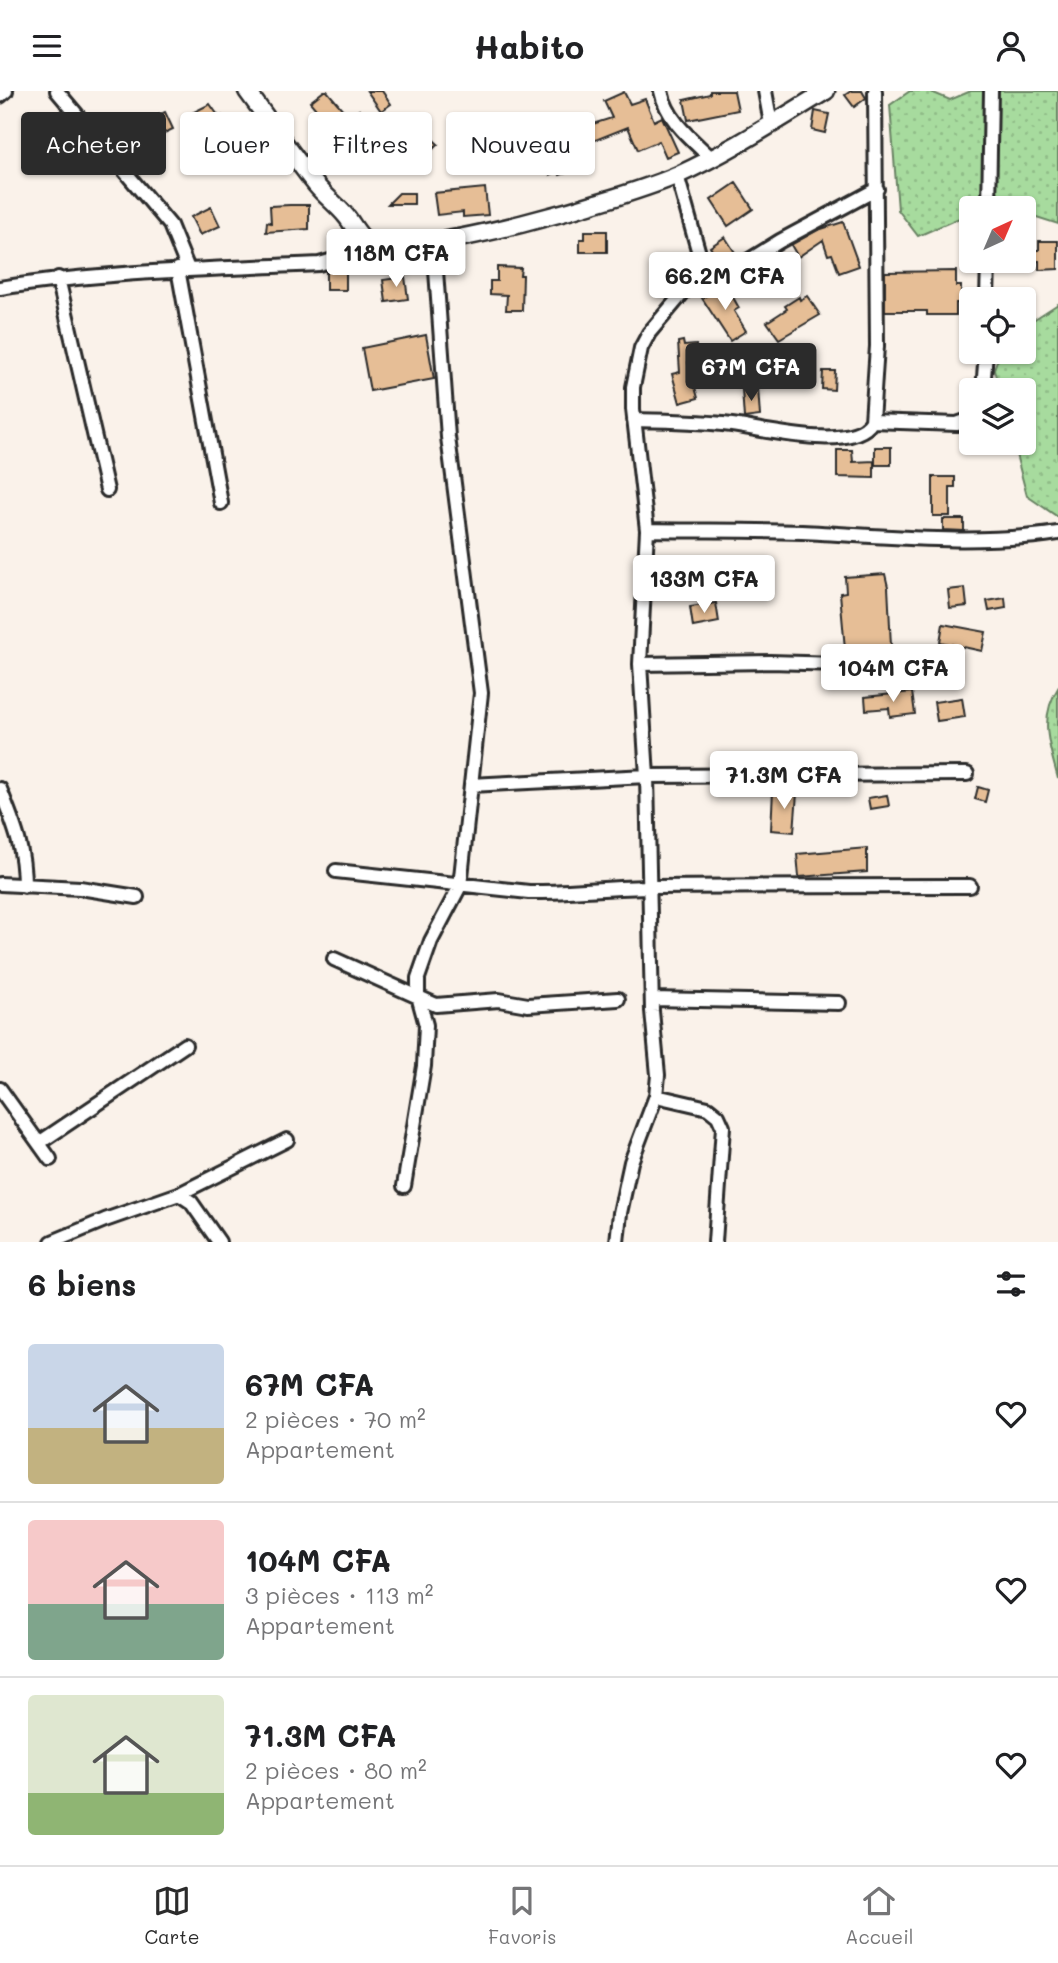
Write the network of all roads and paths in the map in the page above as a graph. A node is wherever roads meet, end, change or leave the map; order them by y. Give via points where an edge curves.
1 (6, 91) edge
2 (57, 91) edge
3 (247, 91) edge
4 (661, 91) edge
5 (765, 91) edge
6 (826, 91) edge
7 (875, 91) edge
8 (991, 91) edge
9 (0, 96) edge
10 (771, 124) junction
11 (711, 159) junction
12 (677, 175) junction
13 (877, 190) junction
14 (989, 196) edge
15 (366, 243) junction
16 (434, 243) junction
17 (183, 269) junction
18 (698, 275) junction
19 (58, 278) junction
20 (0, 288) edge
21 (634, 420) junction
22 (872, 421) junction
23 (959, 423) edge
24 (107, 490) dead end
25 (221, 503) dead end
26 (647, 530) junction
27 (1058, 533) edge
28 (640, 664) junction
29 (939, 667) dead end
30 (967, 774) dead end
31 (647, 776) junction
32 (471, 785) junction
33 (0, 789) edge
34 (337, 871) dead end
35 (0, 884) edge
36 (24, 886) junction
37 (460, 886) junction
38 (970, 886) dead end
39 (648, 887) junction
40 (136, 897) dead end
41 (334, 959) dead end
42 (418, 996) junction
43 (618, 999) dead end
44 (652, 999) junction
45 (839, 1003) dead end
46 (185, 1045) dead end
47 (0, 1089) edge
48 (656, 1096) junction
49 (287, 1140) dead end
50 (39, 1143) junction
51 (50, 1159) dead end
52 (404, 1186) dead end
53 (179, 1194) junction
54 (52, 1242) edge
55 (219, 1242) edge
56 (617, 1242) edge
57 (715, 1242) edge

1 - 9 street
2 - 17 street via 170,225 181,247
3 - 15 main road via 317,187
4 - 11 street via 677,126
5 - 10 street
6 - 10 main road
7 - 13 street
8 - 14 street
10 - 11 main road
11 - 12 main road
12 - 16 main road via 605,200
12 - 18 street via 699,257
13 - 18 street via 743,264
13 - 22 street
15 - 16 main road via 384,247
15 - 17 street via 319,264
16 - 32 street via 448,437 481,693
17 - 19 street
17 - 25 street
18 - 21 street via 649,333 642,348 633,387
19 - 20 street
19 - 24 street
21 - 22 street via 827,436 852,435 868,429
21 - 26 street
22 - 23 street
26 - 27 street via 923,539
26 - 28 street
28 - 29 street via 770,661
28 - 31 street
30 - 31 street
31 - 32 street
31 - 39 street
32 - 37 street
33 - 36 street via 20,842
34 - 37 street
35 - 36 street
36 - 40 street
37 - 39 street via 556,893
37 - 42 street via 431,941 418,978
38 - 39 street
39 - 44 street
41 - 42 street
42 - 43 street via 436,1005
42 - 52 street via 426,1025 424,1066
44 - 45 street
44 - 48 street
46 - 50 street
47 - 50 street
48 - 56 street via 631,1162
48 - 57 street via 708,1108 718,1115 723,1127
49 - 53 street
50 - 51 street
53 - 54 street
53 - 55 street via 191,1202

